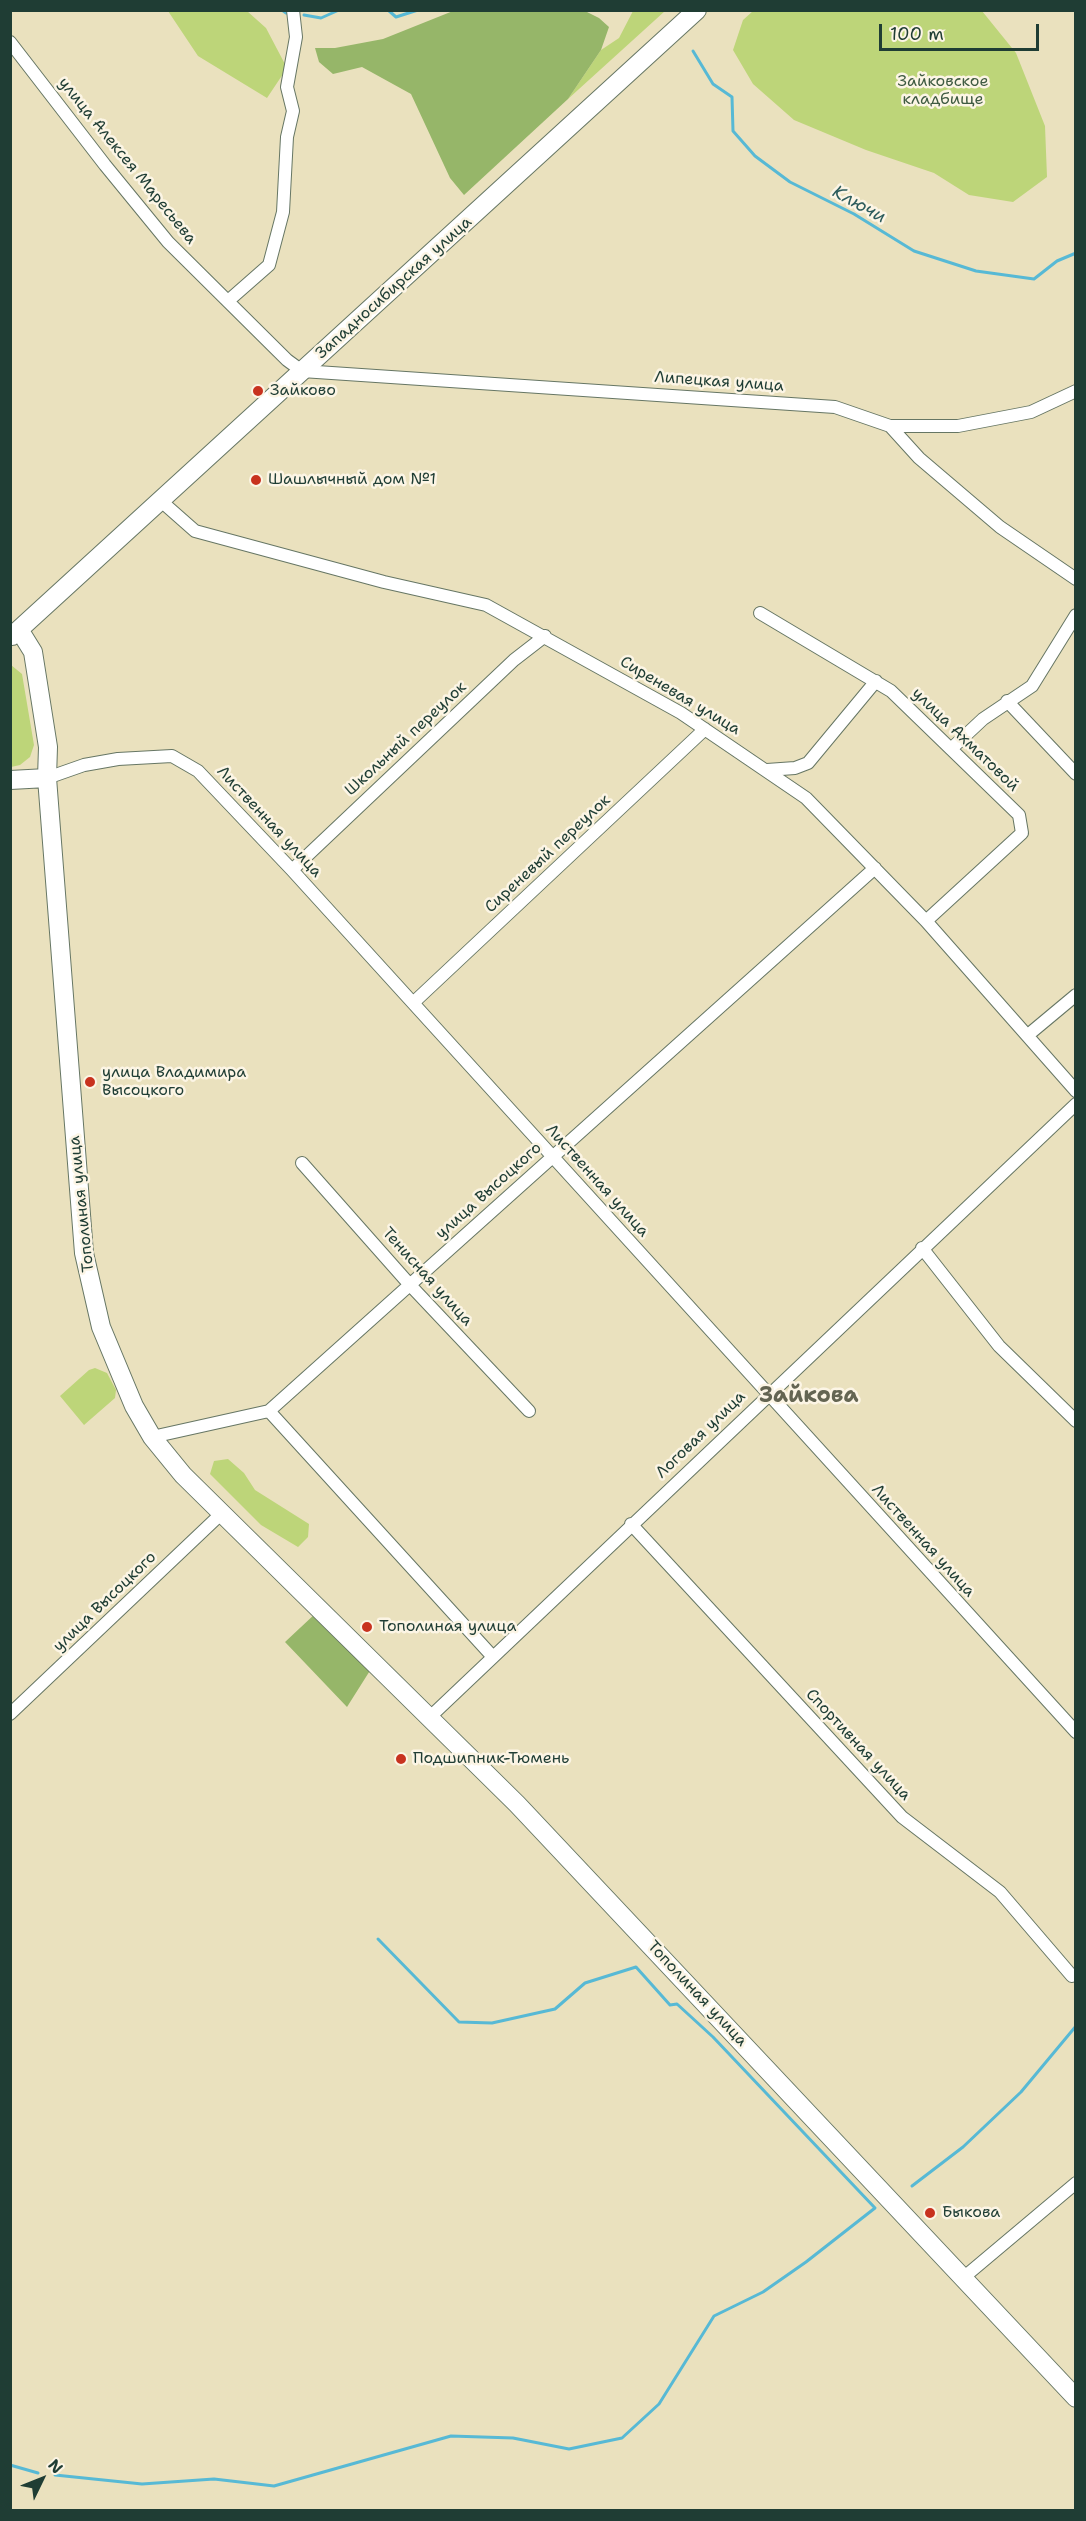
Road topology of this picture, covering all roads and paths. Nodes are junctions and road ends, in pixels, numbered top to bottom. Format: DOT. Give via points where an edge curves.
graph roads {
  1 [pos="294,10"];
  2 [pos="697,10"];
  3 [pos="10,42"];
  4 [pos="228,301"];
  5 [pos="302,371"];
  6 [pos="1076,392"];
  7 [pos="890,426"];
  8 [pos="161,501"];
  9 [pos="1076,579"];
  10 [pos="760,613"];
  11 [pos="1076,615"];
  12 [pos="15,634"];
  13 [pos="545,636"];
  14 [pos="876,681"];
  15 [pos="1007,701"];
  16 [pos="705,729"];
  17 [pos="952,748"];
  18 [pos="767,770"];
  19 [pos="1076,774"];
  20 [pos="47,778"];
  21 [pos="10,780"];
  22 [pos="875,868"];
  23 [pos="292,870"];
  24 [pos="926,921"];
  25 [pos="1076,995"];
  26 [pos="413,1004"];
  27 [pos="1028,1035"];
  28 [pos="1076,1091"];
  29 [pos="1076,1104"];
  30 [pos="552,1157"];
  31 [pos="302,1163"];
  32 [pos="922,1248"];
  33 [pos="410,1285"];
  34 [pos="767,1395"];
  35 [pos="268,1411"];
  36 [pos="529,1411"];
  37 [pos="1076,1421"];
  38 [pos="152,1437"];
  39 [pos="222,1513"];
  40 [pos="631,1524"];
  41 [pos="493,1657"];
  42 [pos="10,1714"];
  43 [pos="430,1717"];
  44 [pos="1076,1732"];
  45 [pos="1072,1976"];
  46 [pos="1076,2183"];
  47 [pos="963,2278"];
  48 [pos="1037,2356"];
  49 [pos="1076,2388"];
  50 [pos="1076,2398"];
  1 -- 4 [label="street" via="296,37 287,87 293,111 287,137 283,212 269,265"];
  2 -- 5 [label="main road, Западносибирская улица"];
  3 -- 4 [label="street, улица Алексея Маресьева" via="168,242"];
  4 -- 5 [label="street, улица Алексея Маресьева"];
  5 -- 7 [label="street, Липецкая улица" via="835,406"];
  5 -- 8 [label="main road, Западносибирская улица"];
  6 -- 7 [label="street" via="1031,412 958,426"];
  7 -- 9 [label="street, Липецкая улица" via="920,458 1000,526"];
  8 -- 12 [label="main road, Западносибирская улица"];
  8 -- 13 [label="street, Сиреневая улица" via="195,531 486,605"];
  10 -- 14 [label="street, улица Ахматовой"];
  11 -- 15 [label="street" via="1032,686"];
  12 -- 20 [label="main road, Тополиная улица" via="33,652 48,747"];
  13 -- 16 [label="street, Сиреневая улица"];
  13 -- 23 [label="street, Школьный переулок" via="514,660"];
  14 -- 17 [label="street, улица Ахматовой"];
  14 -- 18 [label="street" via="808,763"];
  15 -- 17 [label="street"];
  15 -- 19 [label="street"];
  16 -- 18 [label="street, Сиреневая улица"];
  16 -- 26 [label="street, Сиреневый переулок"];
  17 -- 24 [label="street, улица Ахматовой" via="1019,815 1022,833"];
  18 -- 22 [label="street, Сиреневая улица" via="806,798"];
  20 -- 21 [label="main road"];
  20 -- 23 [label="street, Лиственная улица" via="118,759 172,756 198,771"];
  20 -- 38 [label="main road, Тополиная улица" via="84,1253 101,1327 134,1406"];
  22 -- 24 [label="street, Сиреневая улица"];
  22 -- 30 [label="street, улица Высоцкого"];
  23 -- 26 [label="street, Лиственная улица"];
  24 -- 27 [label="street, Сиреневая улица"];
  25 -- 27 [label="street"];
  26 -- 30 [label="street, Лиственная улица"];
  27 -- 28 [label="street, Сиреневая улица"];
  29 -- 32 [label="street, Логовая улица"];
  30 -- 33 [label="street, улица Высоцкого"];
  30 -- 34 [label="street, Лиственная улица"];
  31 -- 33 [label="street, Тенисная улица"];
  32 -- 34 [label="street, Логовая улица"];
  32 -- 37 [label="street" via="999,1346"];
  33 -- 35 [label="street, улица Высоцкого"];
  33 -- 36 [label="street, Тенисная улица"];
  34 -- 40 [label="street, Логовая улица"];
  34 -- 44 [label="street, Лиственная улица"];
  35 -- 38 [label="street, улица Высоцкого"];
  35 -- 41 [label="street"];
  38 -- 39 [label="main road, Тополиная улица"];
  39 -- 42 [label="street, улица Высоцкого"];
  39 -- 43 [label="main road, Тополиная улица"];
  40 -- 41 [label="street, Логовая улица"];
  40 -- 45 [label="street, Спортивная улица" via="902,1817 1000,1892"];
  41 -- 43 [label="street, Логовая улица"];
  43 -- 47 [label="main road, Тополиная улица" via="652,1945"];
  46 -- 47 [label="street"];
  47 -- 48 [label="main road, Тополиная улица"];
  48 -- 49 [label="main road"];
  48 -- 50 [label="main road, Тополиная улица"];
}
